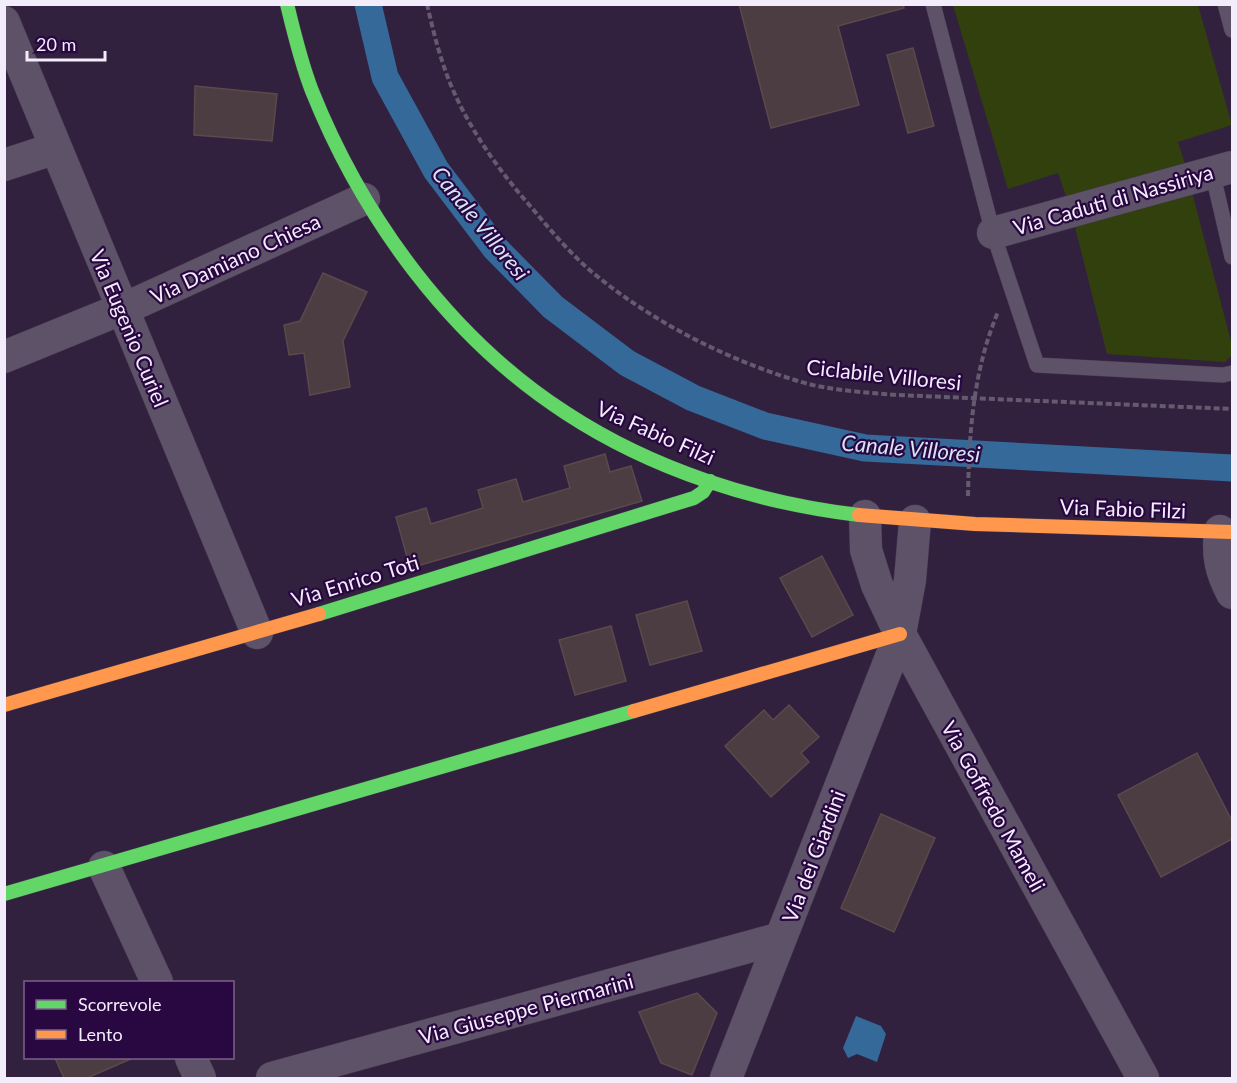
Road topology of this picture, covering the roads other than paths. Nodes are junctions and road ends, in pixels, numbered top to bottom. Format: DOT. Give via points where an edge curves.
graph roads {
  1 [pos="287,4"];
  2 [pos="933,4"];
  3 [pos="1225,4"];
  4 [pos="4,22"];
  5 [pos="1233,30"];
  6 [pos="56,148"];
  7 [pos="4,165"];
  8 [pos="1222,169"];
  9 [pos="364,199"];
  10 [pos="993,233"];
  11 [pos="1233,257"];
  12 [pos="122,309"];
  13 [pos="4,357"];
  14 [pos="1233,373"];
  15 [pos="710,481"];
  16 [pos="865,516"];
  17 [pos="915,521"];
  18 [pos="1226,531"];
  19 [pos="1233,593"];
  20 [pos="257,633"];
  21 [pos="900,634"];
  22 [pos="4,705"];
  23 [pos="105,867"];
  24 [pos="4,894"];
  25 [pos="781,938"];
  26 [pos="158,981"];
  27 [pos="191,1059"];
  28 [pos="200,1078"];
  29 [pos="272,1078"];
  30 [pos="726,1078"];
  31 [pos="1143,1078"];
  1 -- 9 [label="street, Via Fabio Filzi" via="311,89"];
  2 -- 10 [label="lane"];
  3 -- 5 [label="lane"];
  4 -- 6 [label="street, Via Eugenio Curiel"];
  6 -- 7 [label="street"];
  6 -- 12 [label="street, Via Eugenio Curiel"];
  8 -- 10 [label="street, Via Caduti di Nassiriya"];
  8 -- 11 [label="lane"];
  9 -- 12 [label="street, Via Damiano Chiesa"];
  9 -- 15 [label="street, Via Fabio Filzi" via="434,295 544,398 597,432"];
  10 -- 14 [label="lane" via="1036,365"];
  12 -- 13 [label="street, Via Damiano Chiesa"];
  12 -- 20 [label="street, Via Eugenio Curiel"];
  15 -- 16 [label="street, Via Fabio Filzi" via="762,498"];
  15 -- 20 [label="street, Via Enrico Toti" via="694,498"];
  16 -- 17 [label="street, Via Fabio Filzi"];
  16 -- 21 [label="street, Via Goffredo Mameli" via="866,550"];
  17 -- 18 [label="street, Via Fabio Filzi"];
  17 -- 21 [label="street"];
  18 -- 19 [label="street" via="1218,551"];
  20 -- 22 [label="street, Via Enrico Toti"];
  21 -- 23 [label="street"];
  21 -- 25 [label="street, Via dei Giardini"];
  21 -- 31 [label="street, Via Goffredo Mameli"];
  23 -- 24 [label="street"];
  23 -- 26 [label="street"];
  25 -- 29 [label="street, Via Giuseppe Piermarini"];
  25 -- 30 [label="street, Via dei Giardini"];
  27 -- 28 [label="street"];
}
